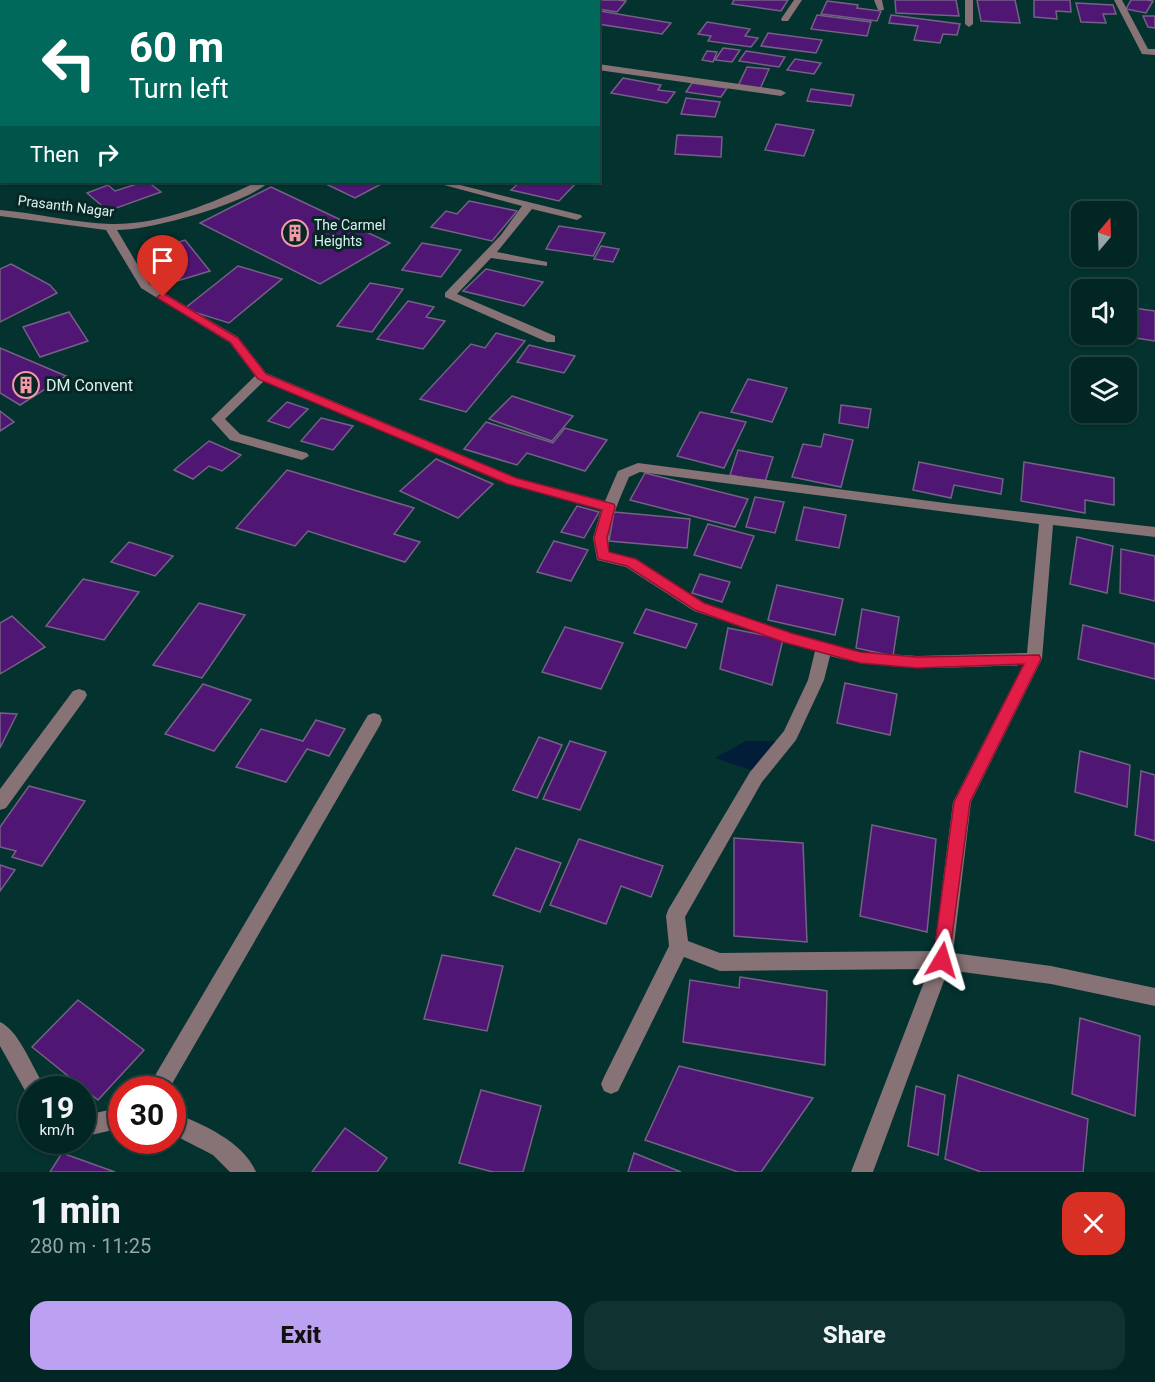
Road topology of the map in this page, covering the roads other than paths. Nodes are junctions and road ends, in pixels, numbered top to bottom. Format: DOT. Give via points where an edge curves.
graph roads {
  1 [pos="798,0"];
  2 [pos="969,0"];
  3 [pos="1118,0"];
  4 [pos="785,19"];
  5 [pos="969,24"];
  6 [pos="1155,52"];
  7 [pos="600,67"];
  8 [pos="781,93"];
  9 [pos="262,183"];
  10 [pos="442,183"];
  11 [pos="529,205"];
  12 [pos="0,213"];
  13 [pos="577,217"];
  14 [pos="110,227"];
  15 [pos="488,254"];
  16 [pos="543,264"];
  17 [pos="551,339"];
  18 [pos="262,376"];
  19 [pos="302,456"];
  20 [pos="609,507"];
  21 [pos="1046,520"];
  22 [pos="1155,532"];
  23 [pos="824,648"];
  24 [pos="1034,659"];
  25 [pos="79,695"];
  26 [pos="374,720"];
  27 [pos="0,803"];
  28 [pos="679,946"];
  29 [pos="942,960"];
  30 [pos="1155,997"];
  31 [pos="0,1032"];
  32 [pos="27,1076"];
  33 [pos="165,1076"];
  34 [pos="611,1084"];
  35 [pos="186,1129"];
  36 [pos="245,1172"];
  37 [pos="862,1172"];
  1 -- 4 [label="street"];
  2 -- 5 [label="street"];
  3 -- 6 [label="street" via="1145,52"];
  7 -- 8 [label="street"];
  9 -- 14 [label="street, Prasanth Nagar" via="174,219 138,227"];
  10 -- 11 [label="street"];
  11 -- 13 [label="street"];
  11 -- 15 [label="street"];
  12 -- 14 [label="street, Prasanth Nagar"];
  14 -- 18 [label="street" via="145,286 234,340"];
  15 -- 16 [label="street"];
  15 -- 17 [label="street" via="449,295"];
  18 -- 19 [label="street" via="218,419 236,437"];
  18 -- 20 [label="street" via="512,481"];
  20 -- 21 [label="street" via="623,474 638,467"];
  20 -- 23 [label="street" via="600,538 602,556 632,563 699,607"];
  21 -- 22 [label="street"];
  21 -- 24 [label="street"];
  23 -- 24 [label="street" via="860,658 917,663"];
  23 -- 28 [label="street" via="816,680 790,735 756,777 675,916"];
  24 -- 29 [label="street" via="962,802"];
  25 -- 27 [label="street"];
  26 -- 33 [label="street"];
  28 -- 29 [label="street" via="720,962"];
  28 -- 34 [label="street"];
  29 -- 30 [label="street" via="1051,975"];
  29 -- 37 [label="street"];
  31 -- 32 [label="street"];
  35 -- 36 [label="street" via="221,1147"];
}
